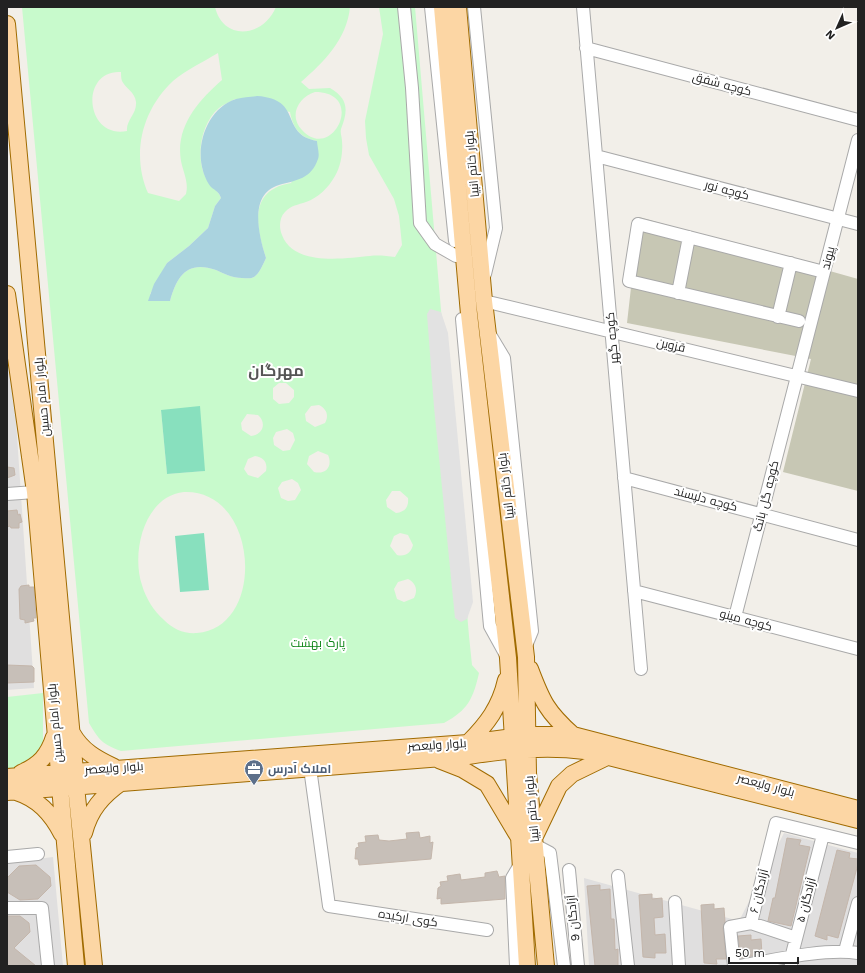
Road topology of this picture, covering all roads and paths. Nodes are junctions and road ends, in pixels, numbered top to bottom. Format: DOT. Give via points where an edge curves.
graph roads {
  1 [pos="404,7"];
  2 [pos="432,7"];
  3 [pos="442,7"];
  4 [pos="458,7"];
  5 [pos="474,7"];
  6 [pos="583,7"];
  7 [pos="7,24"];
  8 [pos="586,48"];
  9 [pos="858,120"];
  10 [pos="858,140"];
  11 [pos="596,156"];
  12 [pos="838,219"];
  13 [pos="858,224"];
  14 [pos="689,237"];
  15 [pos="456,256"];
  16 [pos="791,263"];
  17 [pos="824,272"];
  18 [pos="483,293"];
  19 [pos="678,293"];
  20 [pos="7,294"];
  21 [pos="8,314"];
  22 [pos="778,317"];
  23 [pos="799,321"];
  24 [pos="487,330"];
  25 [pos="611,331"];
  26 [pos="798,375"];
  27 [pos="858,391"];
  28 [pos="40,462"];
  29 [pos="624,478"];
  30 [pos="505,484"];
  31 [pos="488,486"];
  32 [pos="35,492"];
  33 [pos="7,494"];
  34 [pos="762,514"];
  35 [pos="858,540"];
  36 [pos="634,591"];
  37 [pos="735,618"];
  38 [pos="858,649"];
  39 [pos="526,657"];
  40 [pos="508,664"];
  41 [pos="641,669"];
  42 [pos="56,732"];
  43 [pos="72,733"];
  44 [pos="581,742"];
  45 [pos="468,743"];
  46 [pos="521,743"];
  47 [pos="607,757"];
  48 [pos="435,758"];
  49 [pos="310,768"];
  50 [pos="119,775"];
  51 [pos="76,778"];
  52 [pos="59,779"];
  53 [pos="10,784"];
  54 [pos="858,809"];
  55 [pos="858,820"];
  56 [pos="528,835"];
  57 [pos="823,835"];
  58 [pos="65,840"];
  59 [pos="82,840"];
  60 [pos="858,843"];
  61 [pos="38,854"];
  62 [pos="7,857"];
  63 [pos="521,864"];
  64 [pos="569,870"];
  65 [pos="618,876"];
  66 [pos="675,902"];
  67 [pos="858,903"];
  68 [pos="7,908"];
  69 [pos="751,923"];
  70 [pos="487,930"];
  71 [pos="796,938"];
  72 [pos="845,951"];
  73 [pos="858,953"];
  74 [pos="824,960"];
  75 [pos="791,962"];
  76 [pos="48,966"];
  77 [pos="76,966"];
  78 [pos="94,966"];
  79 [pos="516,966"];
  80 [pos="527,966"];
  81 [pos="546,966"];
  82 [pos="564,966"];
  83 [pos="578,966"];
  84 [pos="628,966"];
  85 [pos="679,966"];
  86 [pos="734,966"];
  87 [pos="740,966"];
  1 -- 15 [label="street" via="420,222 435,244"];
  2 -- 15 [label="street"];
  3 -- 31 [label="main road, بلوار خاتم انبیا"];
  4 -- 18 [label="main road, بلوار خاتم انبیا"];
  5 -- 18 [label="street" via="496,228"];
  6 -- 8 [label="street, کوچه گهر"];
  7 -- 28 [label="main road, بلوار امام حسین"];
  8 -- 9 [label="street, کوچه شفق"];
  8 -- 11 [label="street, کوچه گهر"];
  10 -- 12 [label="street, پیوند"];
  11 -- 12 [label="street, کوچه نور"];
  11 -- 25 [label="street, کوچه گهر"];
  12 -- 13 [label="street, کوچه نور"];
  12 -- 17 [label="street, پیوند"];
  14 -- 16 [label="street"];
  14 -- 19 [label="street"];
  14 -- 19 [label="street" via="638,224 629,282"];
  15 -- 40 [label="street" via="490,626"];
  16 -- 17 [label="street"];
  16 -- 22 [label="street"];
  17 -- 26 [label="street, پیوند"];
  18 -- 24 [label="main road, بلوار خاتم انبیا"];
  18 -- 25 [label="street, قزوین"];
  19 -- 22 [label="street"];
  20 -- 21 [label="main road, بلوار امام حسین"];
  21 -- 28 [label="main road, بلوار امام حسین"];
  22 -- 23 [label="street"];
  24 -- 30 [label="main road, بلوار خاتم انبیا"];
  24 -- 39 [label="street" via="504,358 532,631"];
  25 -- 26 [label="street, قزوین"];
  25 -- 29 [label="street, کوچه گهر"];
  26 -- 27 [label="street, قزوین"];
  26 -- 34 [label="street, کوچه گل بانگ"];
  28 -- 32 [label="main road, بلوار امام حسین"];
  28 -- 43 [label="main road, بلوار امام حسین"];
  29 -- 34 [label="street, کوچه دلپسند"];
  29 -- 36 [label="street, کوچه گهر"];
  30 -- 31 [label="main road"];
  30 -- 39 [label="main road, بلوار خاتم انبیا"];
  31 -- 40 [label="main road, بلوار خاتم انبیا"];
  32 -- 33 [label="street"];
  32 -- 42 [label="main road, بلوار امام حسین"];
  34 -- 35 [label="street, کوچه دلپسند"];
  34 -- 37 [label="street, کوچه گل بانگ"];
  36 -- 37 [label="street, کوچه مینو"];
  36 -- 41 [label="street, کوچه گهر"];
  37 -- 38 [label="street, کوچه مینو"];
  39 -- 40 [label="main road" via="520,667"];
  39 -- 44 [label="main road" via="547,708 557,721"];
  39 -- 46 [label="main road, بلوار خاتم انبیا"];
  40 -- 45 [label="main road" via="502,698 484,727"];
  40 -- 46 [label="main road, بلوار خاتم انبیا"];
  42 -- 52 [label="main road, بلوار امام حسین"];
  42 -- 53 [label="main road" via="45,758"];
  43 -- 50 [label="main road" via="84,750"];
  43 -- 51 [label="main road, بلوار امام حسین"];
  44 -- 46 [label="main road, بلوار ولیعصر" via="557,748"];
  44 -- 47 [label="main road, بلوار ولیعصر"];
  44 -- 54 [label="main road, بلوار ولیعصر"];
  45 -- 46 [label="main road, بلوار ولیعصر"];
  45 -- 50 [label="main road, بلوار ولیعصر"];
  46 -- 48 [label="main road, بلوار ولیعصر"];
  46 -- 56 [label="main road, بلوار خاتم انبیا"];
  47 -- 55 [label="main road, بلوار ولیعصر"];
  47 -- 56 [label="main road" via="572,774 559,786"];
  48 -- 49 [label="main road, بلوار ولیعصر"];
  48 -- 56 [label="main road" via="462,769 487,784"];
  49 -- 50 [label="main road, بلوار ولیعصر"];
  49 -- 70 [label="street, کوی ارکیده" via="330,906"];
  50 -- 51 [label="main road, بلوار ولیعصر"];
  50 -- 59 [label="main road" via="95,805 88,818"];
  51 -- 52 [label="main road, بلوار ولیعصر"];
  51 -- 59 [label="main road, بلوار امام حسین"];
  52 -- 53 [label="main road, بلوار ولیعصر"];
  52 -- 58 [label="main road, بلوار امام حسین"];
  53 -- 58 [label="main road" via="43,806 56,822"];
  56 -- 63 [label="main road, بلوار خاتم انبیا"];
  56 -- 81 [label="main road, بلوار خاتم انبیا"];
  56 -- 82 [label="street" via="550,853"];
  57 -- 60 [label="street"];
  57 -- 69 [label="street, آزادگان ۶" via="776,823"];
  57 -- 71 [label="street, آزادگان ۵"];
  58 -- 77 [label="main road, بلوار امام حسین"];
  59 -- 78 [label="main road, بلوار امام حسین"];
  61 -- 62 [label="street"];
  63 -- 79 [label="street" via="512,878"];
  63 -- 80 [label="main road, بلوار خاتم انبیا"];
  64 -- 83 [label="street, آزادگان 9"];
  65 -- 84 [label="street"];
  66 -- 85 [label="street"];
  67 -- 72 [label="street"];
  68 -- 76 [label="street" via="42,908"];
  69 -- 71 [label="street"];
  69 -- 86 [label="street, آزادگان ۶" via="730,927"];
  71 -- 75 [label="street, آزادگان ۵"];
  72 -- 73 [label="street"];
  72 -- 74 [label="street"];
  74 -- 75 [label="street"];
  75 -- 87 [label="street"];
}
